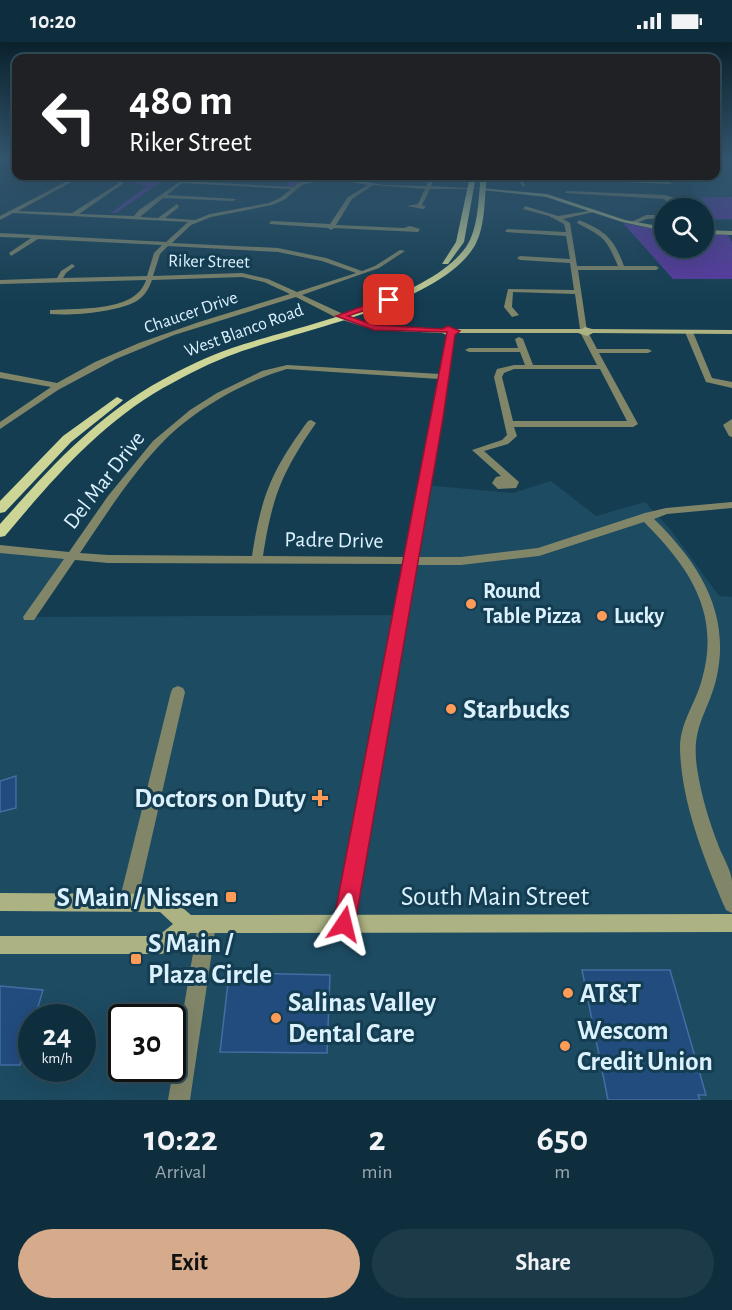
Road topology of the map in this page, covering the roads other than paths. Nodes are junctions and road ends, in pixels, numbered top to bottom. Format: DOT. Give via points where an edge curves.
graph roads {
  1 [pos="23,206"];
  2 [pos="86,206"];
  3 [pos="147,206"];
  4 [pos="177,206"];
  5 [pos="226,206"];
  6 [pos="256,206"];
  7 [pos="345,206"];
  8 [pos="467,206"];
  9 [pos="479,206"];
  10 [pos="577,206"];
  11 [pos="525,208"];
  12 [pos="592,211"];
  13 [pos="13,212"];
  14 [pos="232,212"];
  15 [pos="73,215"];
  16 [pos="654,217"];
  17 [pos="0,218"];
  18 [pos="136,218"];
  19 [pos="558,218"];
  20 [pos="160,219"];
  21 [pos="195,221"];
  22 [pos="579,222"];
  23 [pos="271,223"];
  24 [pos="632,223"];
  25 [pos="654,227"];
  26 [pos="332,228"];
  27 [pos="593,228"];
  28 [pos="405,230"];
  29 [pos="507,231"];
  30 [pos="568,231"];
  31 [pos="714,232"];
  32 [pos="732,233"];
  33 [pos="0,235"];
  34 [pos="37,237"];
  35 [pos="166,244"];
  36 [pos="402,251"];
  37 [pos="11,254"];
  38 [pos="520,258"];
  39 [pos="573,264"];
  40 [pos="72,266"];
  41 [pos="621,266"];
  42 [pos="656,268"];
  43 [pos="362,273"];
  44 [pos="150,276"];
  45 [pos="59,279"];
  46 [pos="0,282"];
  47 [pos="577,292"];
  48 [pos="296,294"];
  49 [pos="53,312"];
  50 [pos="336,314"];
  51 [pos="515,315"];
  52 [pos="585,331"];
  53 [pos="450,332"];
  54 [pos="688,332"];
  55 [pos="732,332"];
  56 [pos="519,339"];
  57 [pos="469,350"];
  58 [pos="524,350"];
  59 [pos="594,351"];
  60 [pos="648,351"];
  61 [pos="530,367"];
  62 [pos="602,367"];
  63 [pos="0,375"];
  64 [pos="444,377"];
  65 [pos="732,385"];
  66 [pos="59,386"];
  67 [pos="732,422"];
  68 [pos="311,423"];
  69 [pos="510,424"];
  70 [pos="0,426"];
  71 [pos="732,434"];
  72 [pos="513,480"];
  73 [pos="732,505"];
  74 [pos="0,509"];
  75 [pos="645,516"];
  76 [pos="0,533"];
  77 [pos="0,549"];
  78 [pos="71,556"];
  79 [pos="257,559"];
  80 [pos="410,561"];
  81 [pos="29,617"];
  82 [pos="178,692"];
  83 [pos="0,902"];
  84 [pos="128,902"];
  85 [pos="732,904"];
  86 [pos="732,923"];
  87 [pos="197,924"];
  88 [pos="344,924"];
  89 [pos="0,945"];
  90 [pos="179,1100"];
  1 -- 13 [label="street"];
  2 -- 15 [label="street"];
  3 -- 18 [label="street"];
  4 -- 20 [label="street"];
  5 -- 14 [label="street"];
  6 -- 14 [label="street"];
  7 -- 26 [label="street"];
  8 -- 50 [label="main road, West Blanco Road" via="460,242 443,264 419,279"];
  9 -- 50 [label="main road, West Blanco Road" via="473,239 463,257 451,267 418,288"];
  10 -- 12 [label="street"];
  11 -- 19 [label="street"];
  12 -- 19 [label="street"];
  12 -- 24 [label="street"];
  13 -- 15 [label="street"];
  13 -- 17 [label="street"];
  14 -- 21 [label="street"];
  15 -- 18 [label="street"];
  16 -- 24 [label="street"];
  18 -- 20 [label="street"];
  19 -- 30 [label="street" via="567,223"];
  20 -- 21 [label="street"];
  21 -- 35 [label="street"];
  22 -- 27 [label="street"];
  23 -- 26 [label="street"];
  24 -- 25 [label="street"];
  26 -- 28 [label="street"];
  27 -- 30 [label="street"];
  27 -- 41 [label="street" via="609,241"];
  29 -- 30 [label="street"];
  30 -- 39 [label="street"];
  31 -- 32 [label="street"];
  33 -- 34 [label="street"];
  34 -- 35 [label="street"];
  34 -- 37 [label="street"];
  35 -- 43 [label="street" via="289,251"];
  35 -- 44 [label="street" via="157,253"];
  36 -- 43 [label="street, Chaucer Drive"];
  38 -- 39 [label="street"];
  39 -- 41 [label="street"];
  39 -- 47 [label="street"];
  40 -- 45 [label="street"];
  41 -- 42 [label="street"];
  43 -- 48 [label="street, Chaucer Drive"];
  44 -- 45 [label="street, Riker Street"];
  44 -- 48 [label="street, Riker Street" via="242,275 266,280"];
  44 -- 49 [label="street" via="143,293 129,302 97,310"];
  45 -- 46 [label="street, Riker Street"];
  47 -- 51 [label="street" via="510,290 508,307"];
  47 -- 52 [label="street"];
  48 -- 50 [label="street, Riker Street"];
  48 -- 66 [label="street, Chaucer Drive" via="142,345"];
  50 -- 53 [label="street, Riker Street" via="374,328"];
  50 -- 74 [label="main road, West Blanco Road" via="219,348 138,387 67,439"];
  50 -- 76 [label="main road, West Blanco Road" via="196,366 136,399 88,436"];
  52 -- 53 [label="street, Riker Street"];
  52 -- 54 [label="street, Riker Street"];
  52 -- 59 [label="street"];
  53 -- 64 [label="street"];
  54 -- 55 [label="street, Riker Street"];
  54 -- 65 [label="street" via="709,380"];
  56 -- 58 [label="street"];
  57 -- 58 [label="street"];
  58 -- 61 [label="street"];
  59 -- 60 [label="street"];
  59 -- 62 [label="street"];
  61 -- 62 [label="street"];
  61 -- 69 [label="street" via="509,368 498,374"];
  62 -- 69 [label="street" via="633,424"];
  63 -- 66 [label="street"];
  64 -- 78 [label="street, Del Mar Drive" via="292,367 256,377 206,404 156,443"];
  64 -- 80 [label="street"];
  66 -- 70 [label="street, Chaucer Drive"];
  67 -- 71 [label="street" via="728,425"];
  68 -- 79 [label="street" via="273,481"];
  69 -- 72 [label="street" via="511,438 477,450"];
  73 -- 75 [label="street, Padre Drive" via="683,508"];
  75 -- 80 [label="street, Padre Drive" via="539,552 497,559"];
  75 -- 85 [label="street" via="689,562 712,614 713,662 691,721 687,745 689,771"];
  77 -- 78 [label="street, Padre Drive"];
  78 -- 79 [label="street, Padre Drive"];
  78 -- 81 [label="street, Del Mar Drive"];
  79 -- 80 [label="street, Padre Drive"];
  80 -- 88 [label="street"];
  82 -- 84 [label="street"];
  83 -- 84 [label="street"];
  84 -- 87 [label="street" via="164,903"];
  86 -- 88 [label="street, South Main Street"];
  87 -- 88 [label="street, South Main Street"];
  87 -- 89 [label="street" via="161,945"];
  87 -- 90 [label="street"];
}
